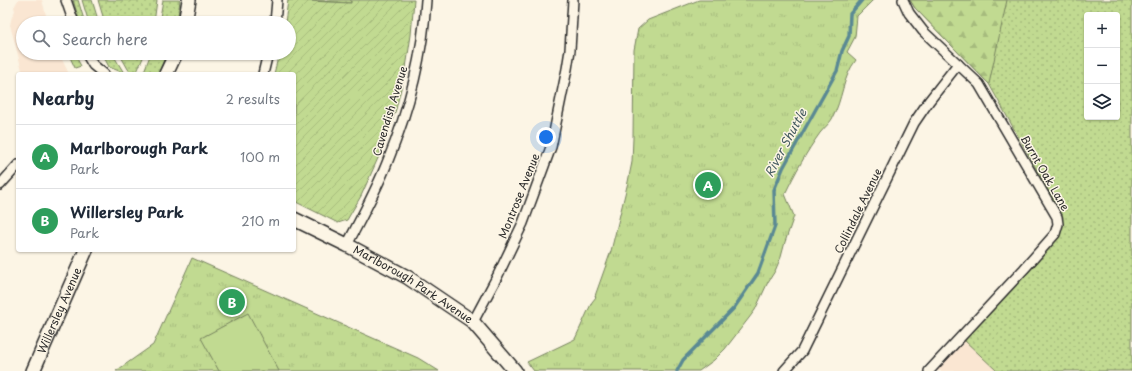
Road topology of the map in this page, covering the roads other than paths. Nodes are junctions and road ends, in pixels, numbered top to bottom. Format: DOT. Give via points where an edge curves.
graph roads {
  1 [pos="66,0"];
  2 [pos="189,0"];
  3 [pos="277,0"];
  4 [pos="426,0"];
  5 [pos="573,0"];
  6 [pos="903,0"];
  7 [pos="72,16"];
  8 [pos="186,16"];
  9 [pos="276,16"];
  10 [pos="90,60"];
  11 [pos="173,60"];
  12 [pos="266,60"];
  13 [pos="958,64"];
  14 [pos="102,72"];
  15 [pos="167,72"];
  16 [pos="263,72"];
  17 [pos="16,167"];
  18 [pos="0,185"];
  19 [pos="296,220"];
  20 [pos="347,245"];
  21 [pos="85,252"];
  22 [pos="473,322"];
  23 [pos="33,371"];
  24 [pos="515,371"];
  25 [pos="784,371"];
  26 [pos="928,371"];
  1 -- 7 [label="street"];
  2 -- 8 [label="street"];
  3 -- 9 [label="street"];
  4 -- 20 [label="street, Cavendish Avenue" via="418,63 403,120 372,198"];
  5 -- 22 [label="street, Montrose Avenue" via="570,50 550,147 523,223"];
  6 -- 13 [label="street, Burnt Oak Lane" via="909,13 923,30"];
  10 -- 14 [label="street"];
  11 -- 15 [label="street"];
  12 -- 16 [label="street"];
  13 -- 25 [label="street, Collindale Avenue" via="914,123 802,351"];
  13 -- 26 [label="street, Burnt Oak Lane" via="984,91 1057,217 1058,224 1056,234"];
  17 -- 18 [label="street"];
  19 -- 20 [label="street, Marlborough Park Avenue"];
  20 -- 22 [label="street, Marlborough Park Avenue" via="407,277"];
  21 -- 23 [label="street, Willersley Avenue"];
  22 -- 24 [label="street, Marlborough Park Avenue"];
}
